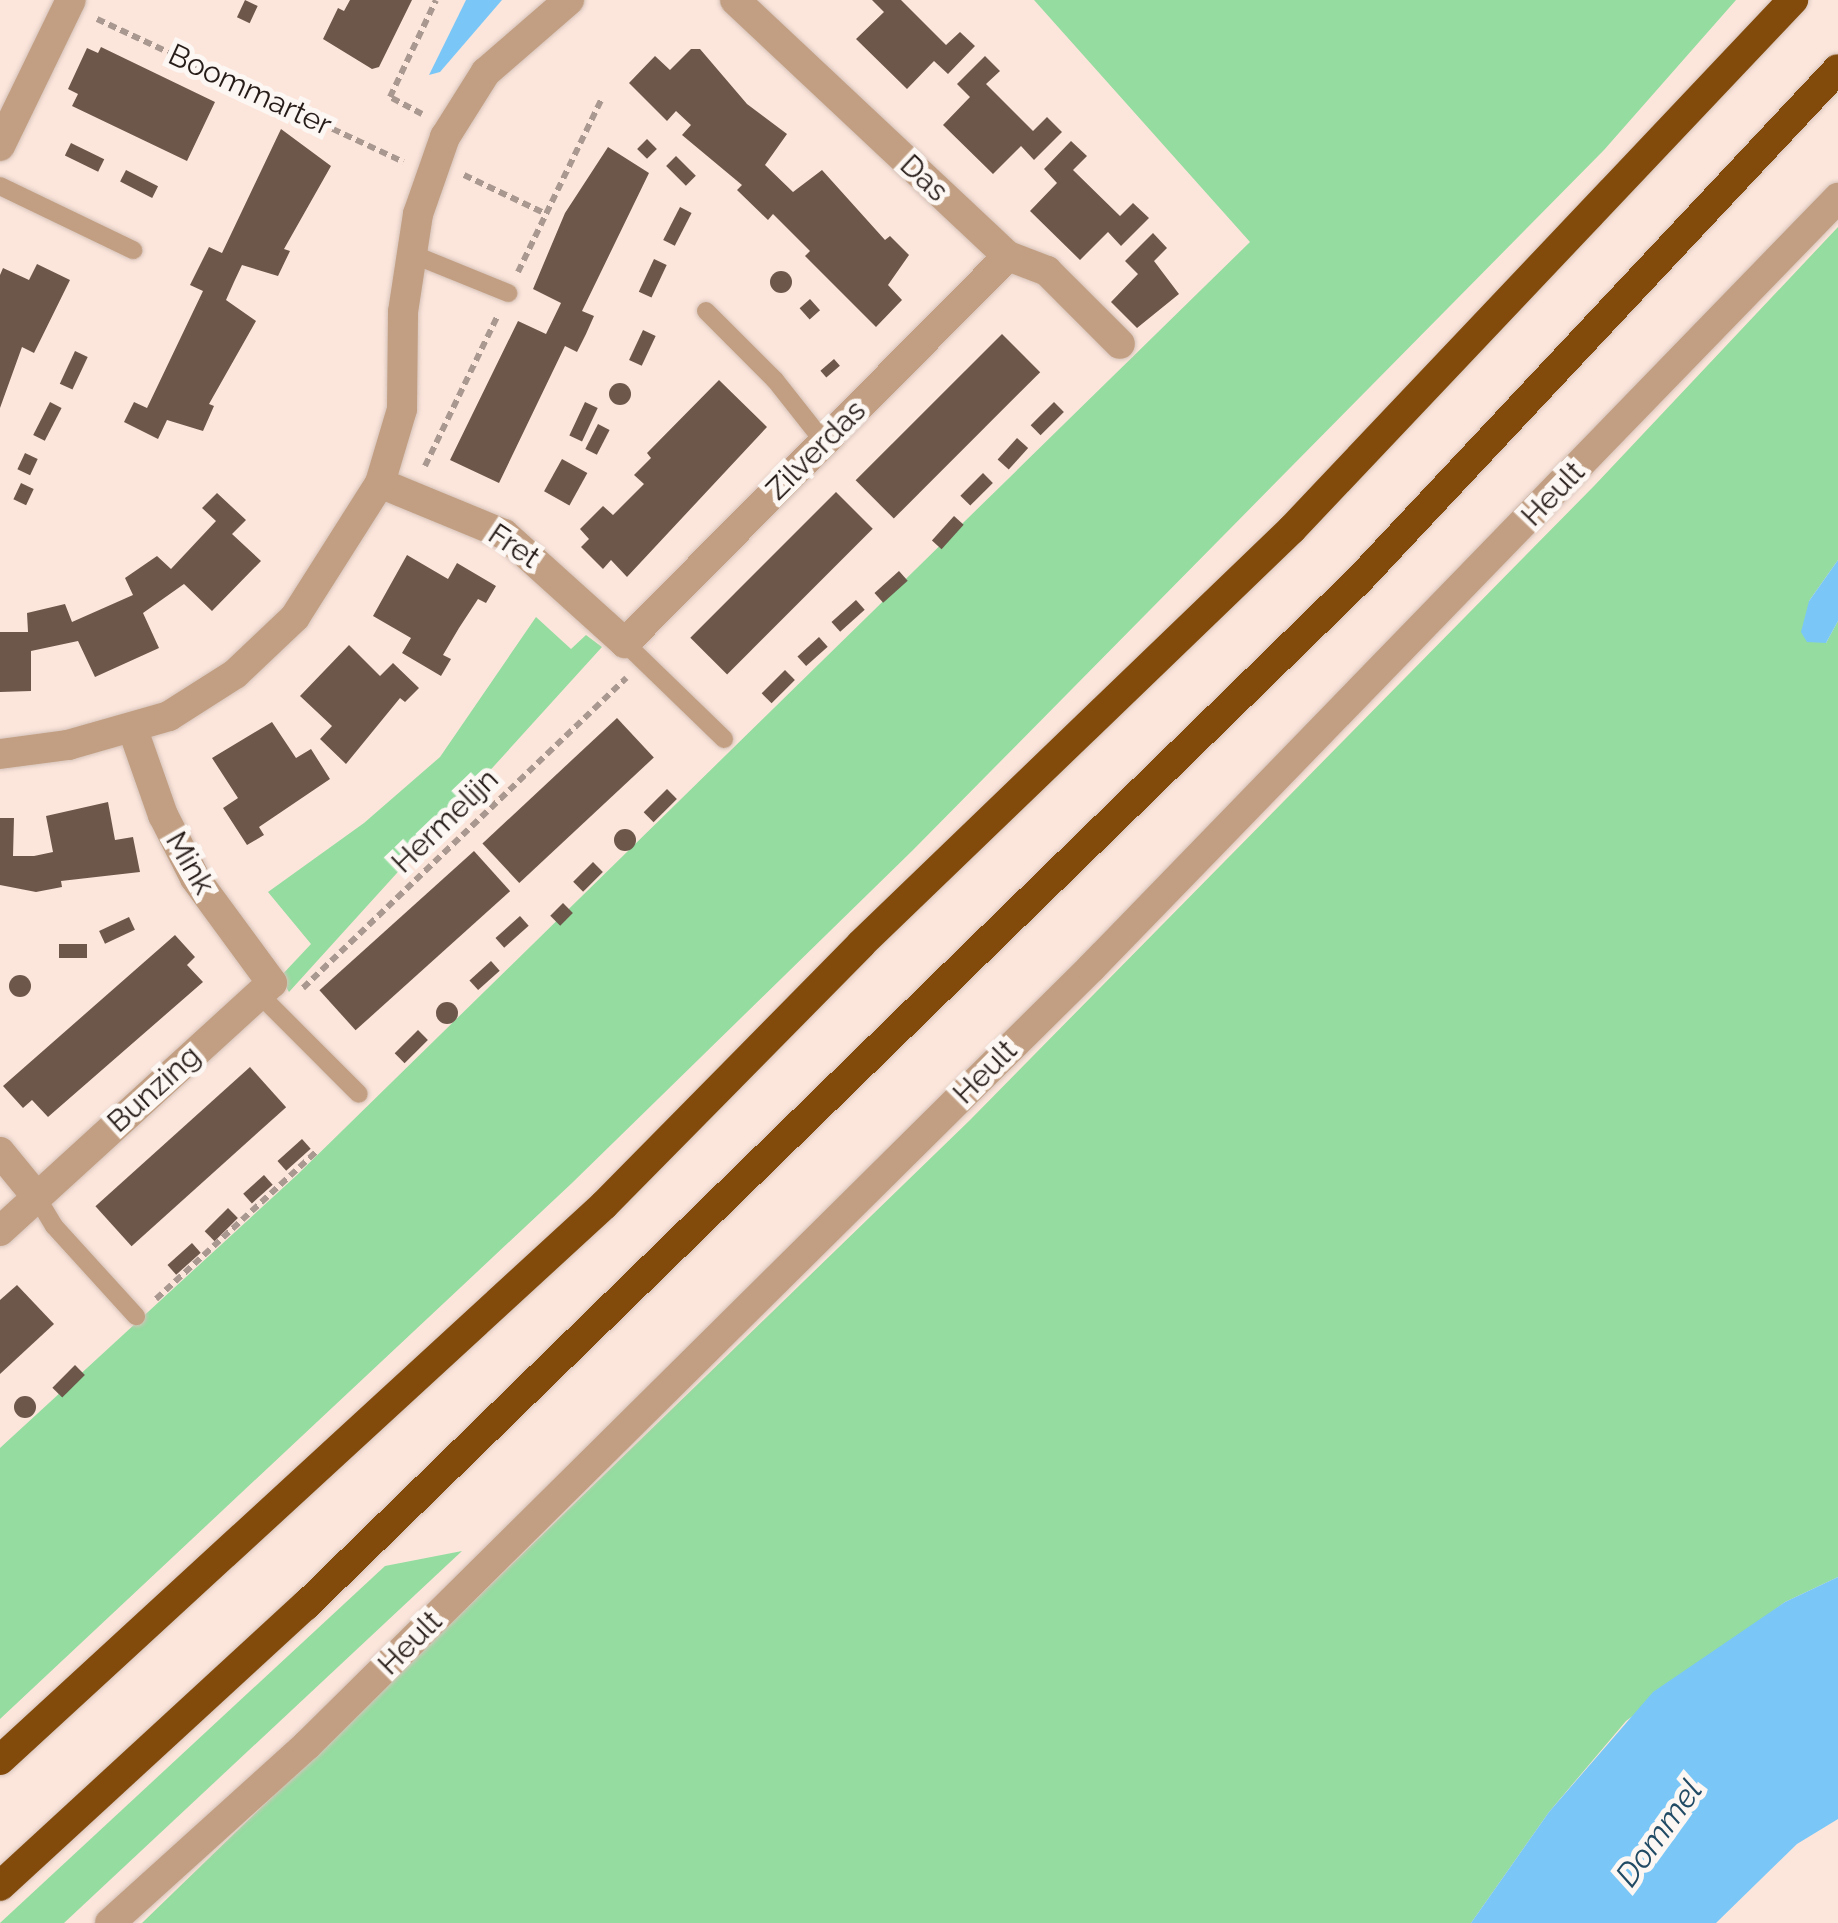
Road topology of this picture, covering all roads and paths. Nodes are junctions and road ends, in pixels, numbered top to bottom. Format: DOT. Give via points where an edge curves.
graph roads {
  1 [pos="436,0"];
  2 [pos="569,0"];
  3 [pos="735,0"];
  4 [pos="1793,0"];
  5 [pos="70,3"];
  6 [pos="1838,69"];
  7 [pos="450,129"];
  8 [pos="0,146"];
  9 [pos="434,168"];
  10 [pos="0,186"];
  11 [pos="1838,198"];
  12 [pos="546,214"];
  13 [pos="133,250"];
  14 [pos="412,254"];
  15 [pos="1008,256"];
  16 [pos="508,293"];
  17 [pos="706,311"];
  18 [pos="1120,344"];
  19 [pos="824,442"];
  20 [pos="380,482"];
  21 [pos="634,652"];
  22 [pos="134,730"];
  23 [pos="724,739"];
  24 [pos="0,754"];
  25 [pos="269,996"];
  26 [pos="359,1094"];
  27 [pos="318,1150"];
  28 [pos="0,1152"];
  29 [pos="36,1196"];
  30 [pos="0,1230"];
  31 [pos="136,1316"];
  32 [pos="0,1760"];
  33 [pos="0,1886"];
  34 [pos="110,1923"];
  1 -- 7 [label="path" via="390,98"];
  2 -- 7 [label="street" via="486,72"];
  3 -- 15 [label="street, Das"];
  4 -- 32 [label="highway" via="1292,529 861,944 604,1205"];
  5 -- 8 [label="street"];
  5 -- 9 [label="path, Boommarter"];
  6 -- 33 [label="highway" via="1344,594 305,1606"];
  7 -- 9 [label="street"];
  9 -- 12 [label="path, Boommarter"];
  9 -- 14 [label="street"];
  10 -- 13 [label="lane"];
  11 -- 34 [label="street, Heult" via="1063,996 308,1745"];
  14 -- 16 [label="lane"];
  14 -- 20 [label="street" via="403,312 402,409"];
  15 -- 18 [label="street, Das" via="1047,271"];
  15 -- 19 [label="street, Zilverdas"];
  17 -- 19 [label="lane" via="776,380"];
  19 -- 21 [label="street, Zilverdas"];
  20 -- 21 [label="street, Fret" via="504,534"];
  20 -- 22 [label="street" via="295,616 235,674"];
  21 -- 23 [label="lane"];
  21 -- 25 [label="path, Hermelijn"];
  22 -- 24 [label="street"];
  22 -- 25 [label="street, Mink" via="163,816 194,878"];
  25 -- 26 [label="lane"];
  25 -- 29 [label="street, Bunzing"];
  27 -- 31 [label="path"];
  28 -- 29 [label="street"];
  29 -- 30 [label="street, Bunzing"];
  29 -- 31 [label="lane" via="54,1226"];
}
